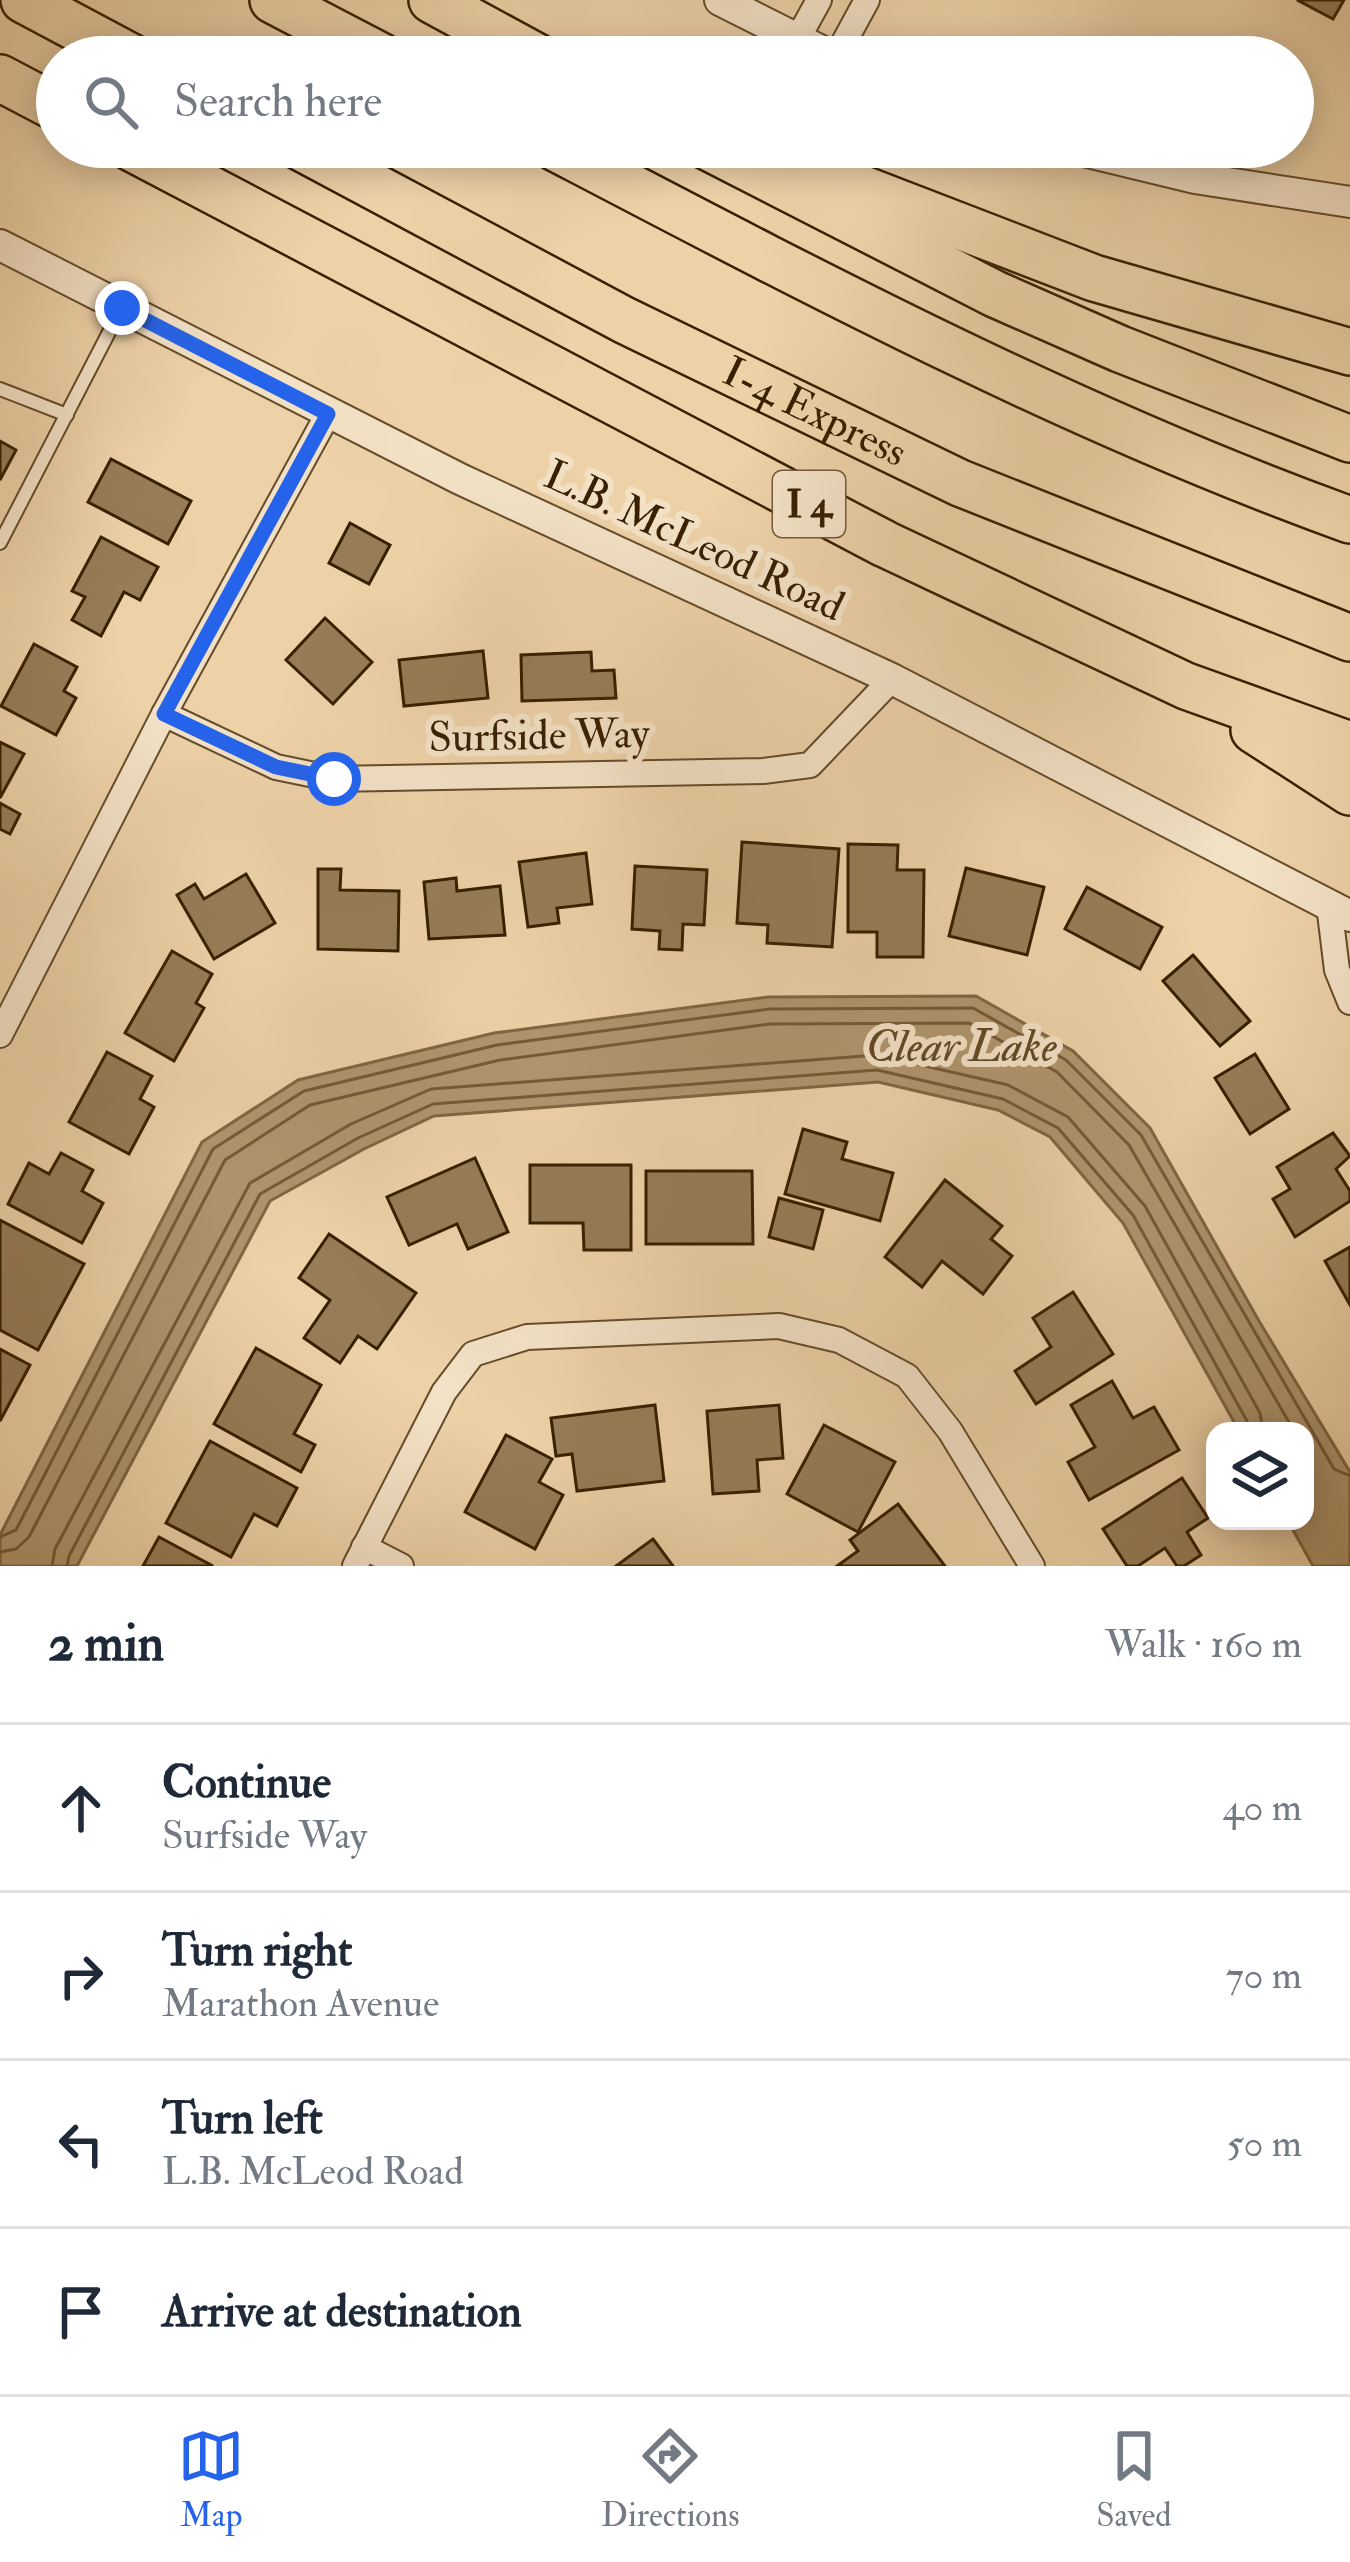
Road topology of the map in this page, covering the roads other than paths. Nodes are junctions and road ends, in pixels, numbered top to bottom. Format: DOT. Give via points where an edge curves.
graph roads {
  1 [pos="24,0"];
  2 [pos="273,0"];
  3 [pos="432,0"];
  4 [pos="719,0"];
  5 [pos="819,0"];
  6 [pos="867,0"];
  7 [pos="92,36"];
  8 [pos="342,36"];
  9 [pos="500,36"];
  10 [pos="789,36"];
  11 [pos="799,36"];
  12 [pos="846,36"];
  13 [pos="0,78"];
  14 [pos="36,97"];
  15 [pos="170,168"];
  16 [pos="339,168"];
  17 [pos="594,168"];
  18 [pos="749,168"];
  19 [pos="810,168"];
  20 [pos="1154,168"];
  21 [pos="1350,202"];
  22 [pos="0,245"];
  23 [pos="122,308"];
  24 [pos="1350,352"];
  25 [pos="0,389"];
  26 [pos="328,414"];
  27 [pos="67,415"];
  28 [pos="1350,439"];
  29 [pos="1350,520"];
  30 [pos="0,543"];
  31 [pos="1350,638"];
  32 [pos="892,679"];
  33 [pos="1186,686"];
  34 [pos="164,714"];
  35 [pos="1350,745"];
  36 [pos="1350,792"];
  37 [pos="1340,910"];
  38 [pos="1350,1002"];
  39 [pos="0,1035"];
  40 [pos="359,1557"];
  41 [pos="401,1566"];
  42 [pos="1032,1566"];
  1 -- 7 [label="highway"];
  2 -- 8 [label="highway"];
  3 -- 9 [label="highway"];
  4 -- 10 [label="street"];
  5 -- 11 [label="street"];
  6 -- 12 [label="street"];
  13 -- 14 [label="highway"];
  15 -- 33 [label="highway, I 4" via="885,544"];
  16 -- 31 [label="highway, I-4 Express" via="624,320 960,483"];
  17 -- 29 [label="highway" via="1059,402"];
  18 -- 28 [label="highway" via="995,294"];
  19 -- 24 [label="highway" via="1094,278"];
  20 -- 21 [label="street"];
  22 -- 23 [label="street, L.B. McLeod Road"];
  23 -- 26 [label="street, L.B. McLeod Road"];
  23 -- 27 [label="lane"];
  25 -- 27 [label="lane"];
  26 -- 32 [label="street, L.B. McLeod Road"];
  26 -- 34 [label="street"];
  27 -- 30 [label="lane"];
  32 -- 34 [label="street, Surfside Way" via="810,765 763,771 334,779 276,767"];
  32 -- 37 [label="street, L.B. McLeod Road"];
  33 -- 35 [label="highway, I 4"];
  33 -- 36 [label="highway"];
  34 -- 39 [label="street"];
  37 -- 38 [label="street" via="1337,970"];
  40 -- 41 [label="street"];
  40 -- 42 [label="street" via="444,1392 473,1354 527,1337 778,1326 839,1340 907,1376"];
}
